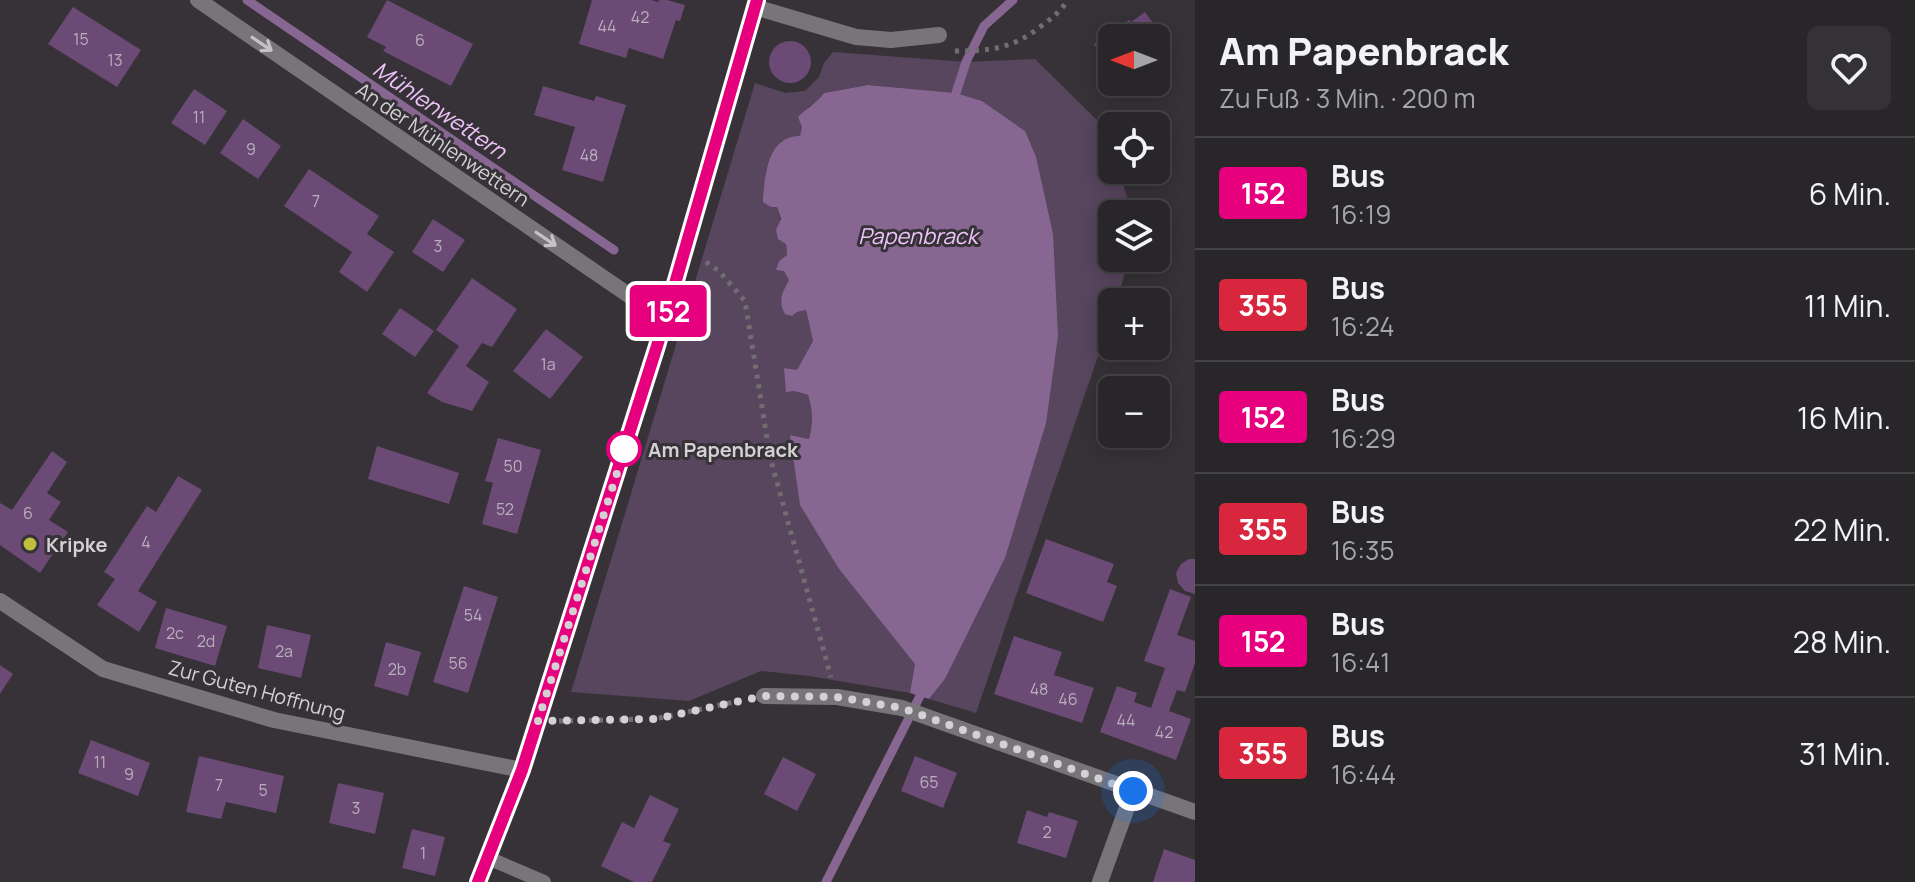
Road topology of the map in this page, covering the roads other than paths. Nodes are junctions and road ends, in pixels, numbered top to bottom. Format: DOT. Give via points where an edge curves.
graph roads {
  1 [pos="198,0"];
  2 [pos="756,3"];
  3 [pos="939,35"];
  4 [pos="665,320"];
  5 [pos="0,601"];
  6 [pos="764,696"];
  7 [pos="522,770"];
  8 [pos="1133,791"];
  9 [pos="1195,812"];
  10 [pos="488,858"];
  11 [pos="478,882"];
  12 [pos="544,882"];
  13 [pos="1100,882"];
  1 -- 4 [label="street, An der Mühlenwettern, one-way"];
  2 -- 3 [label="street" via="856,37"];
  2 -- 4 [label="street"];
  4 -- 7 [label="street"];
  5 -- 7 [label="street, Zur Guten Hoffnung" via="103,669 274,720"];
  6 -- 8 [label="street" via="837,697 902,708"];
  7 -- 10 [label="street"];
  8 -- 9 [label="street"];
  8 -- 13 [label="street"];
  10 -- 11 [label="street"];
  10 -- 12 [label="lane"];
}
